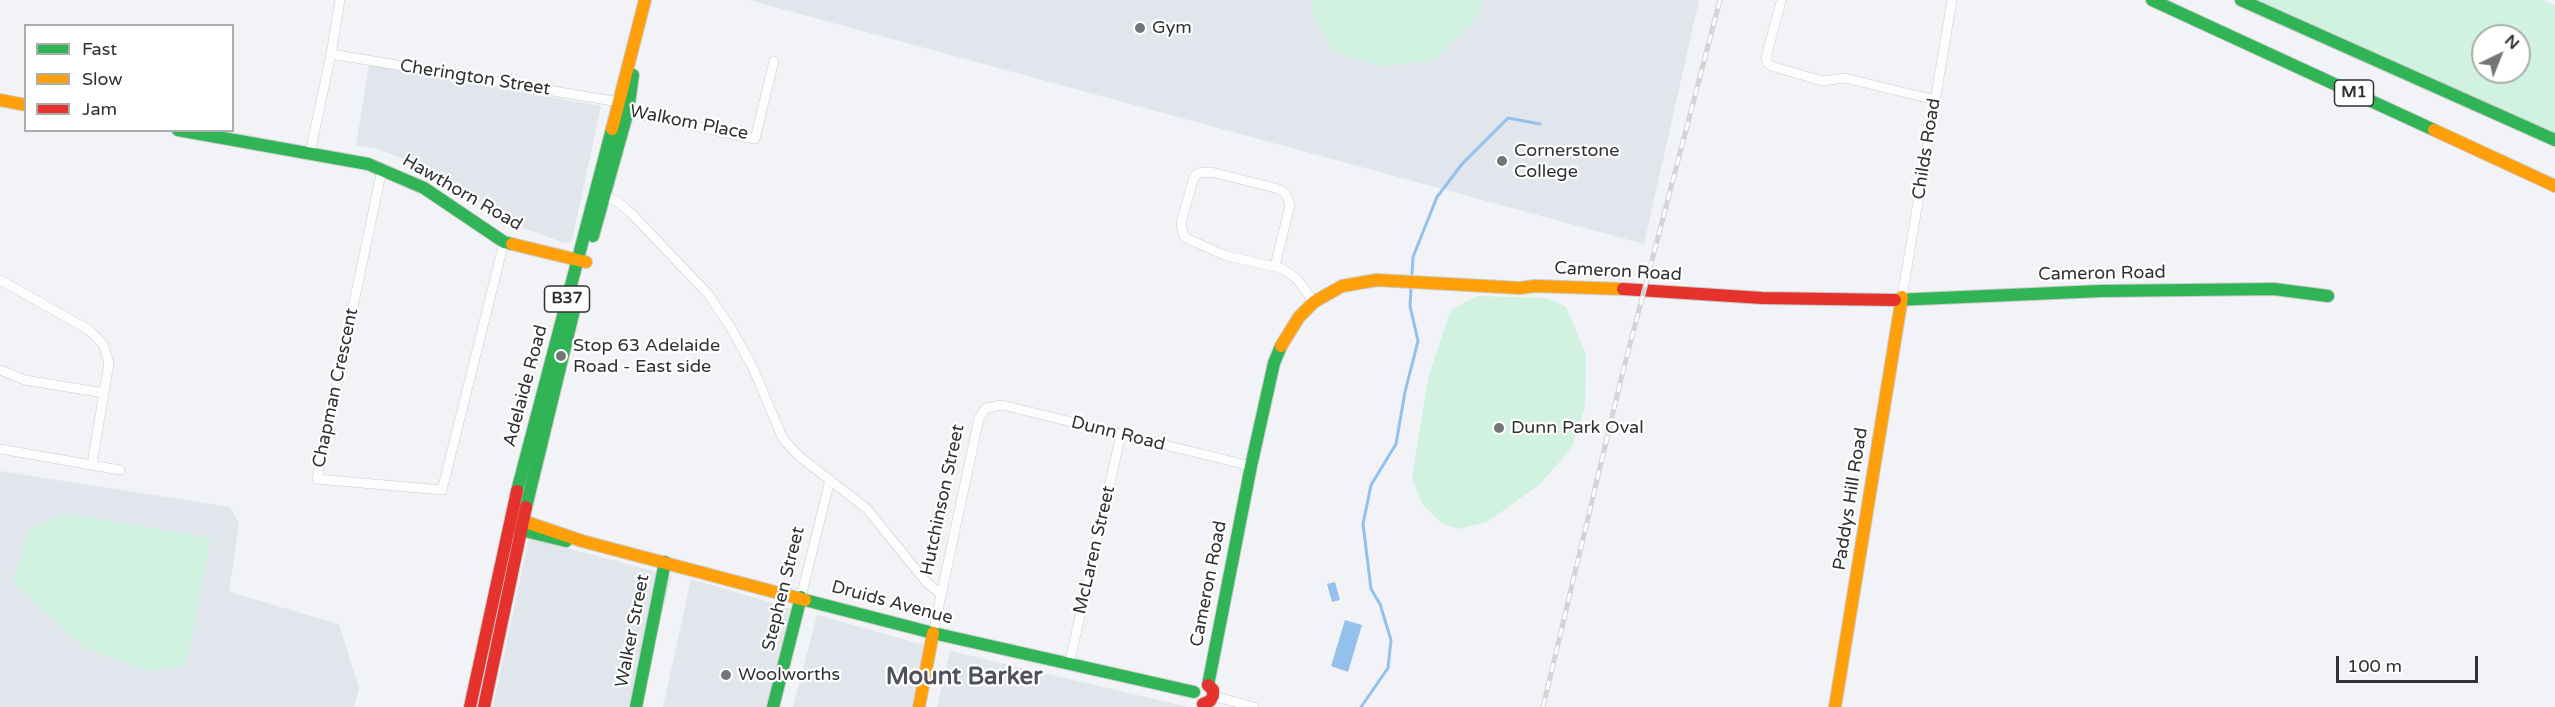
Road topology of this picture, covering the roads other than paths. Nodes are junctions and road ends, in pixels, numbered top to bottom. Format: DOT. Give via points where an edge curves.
graph roads {
  1 [pos="340,0"];
  2 [pos="1952,0"];
  3 [pos="2152,0"];
  4 [pos="2241,0"];
  5 [pos="1781,2"];
  6 [pos="644,4"];
  7 [pos="331,54"];
  8 [pos="774,61"];
  9 [pos="0,100"];
  10 [pos="1935,100"];
  11 [pos="24,105"];
  12 [pos="621,108"];
  13 [pos="189,132"];
  14 [pos="2555,140"];
  15 [pos="310,153"];
  16 [pos="382,169"];
  17 [pos="2555,186"];
  18 [pos="605,195"];
  19 [pos="504,242"];
  20 [pos="582,261"];
  21 [pos="1275,266"];
  22 [pos="0,280"];
  23 [pos="2328,296"];
  24 [pos="1902,297"];
  25 [pos="1314,302"];
  26 [pos="0,370"];
  27 [pos="104,393"];
  28 [pos="986,408"];
  29 [pos="1121,434"];
  30 [pos="0,450"];
  31 [pos="92,464"];
  32 [pos="1251,466"];
  33 [pos="120,470"];
  34 [pos="830,480"];
  35 [pos="509,523"];
  36 [pos="522,526"];
  37 [pos="665,562"];
  38 [pos="942,595"];
  39 [pos="801,597"];
  40 [pos="933,633"];
  41 [pos="1069,665"];
  42 [pos="1207,698"];
  43 [pos="470,707"];
  44 [pos="484,707"];
  45 [pos="636,707"];
  46 [pos="773,707"];
  47 [pos="919,707"];
  48 [pos="1254,707"];
  49 [pos="1835,707"];
  1 -- 7 [label="street"];
  2 -- 10 [label="street, Childs Road"];
  3 -- 17 [label="main road, M1"];
  4 -- 14 [label="main road, M1"];
  5 -- 10 [label="street" via="1766,57 1771,66 1822,81 1845,78"];
  6 -- 12 [label="main road, Adelaide Road / B37"];
  7 -- 12 [label="street, Cherington Street"];
  7 -- 15 [label="street"];
  8 -- 12 [label="street, Walkom Place" via="755,139"];
  9 -- 11 [label="main road"];
  10 -- 24 [label="street, Childs Road"];
  12 -- 18 [label="main road, Adelaide Road / B37"];
  12 -- 20 [label="main road, Adelaide Road / B37"];
  13 -- 15 [label="main road, Hawthorn Road"];
  15 -- 16 [label="main road, Hawthorn Road"];
  16 -- 19 [label="main road, Hawthorn Road" via="424,188"];
  16 -- 19 [label="street, Chapman Crescent" via="317,479 442,490"];
  18 -- 20 [label="main road, Adelaide Road / B37"];
  18 -- 34 [label="street" via="622,206 708,294 753,368 783,439"];
  19 -- 20 [label="main road, Hawthorn Road"];
  20 -- 35 [label="main road, Adelaide Road / B37"];
  20 -- 36 [label="main road, Adelaide Road / B37"];
  21 -- 21 [label="street" via="1290,206 1286,194 1211,172 1198,173 1181,222 1186,238 1224,255"];
  21 -- 25 [label="street" via="1291,274"];
  22 -- 27 [label="street" via="98,336 109,363"];
  23 -- 24 [label="main road, Cameron Road" via="2274,289"];
  24 -- 25 [label="main road, Cameron Road" via="1766,298 1377,280 1342,286"];
  24 -- 49 [label="main road, Paddys Hill Road"];
  25 -- 32 [label="main road, Cameron Road" via="1290,327 1278,353"];
  26 -- 27 [label="street" via="25,380"];
  27 -- 31 [label="street"];
  28 -- 29 [label="street, Dunn Road" via="1002,405"];
  28 -- 38 [label="street, Hutchinson Street" via="979,418"];
  29 -- 32 [label="street, Dunn Road"];
  29 -- 41 [label="street, McLaren Street"];
  30 -- 31 [label="street"];
  31 -- 33 [label="street"];
  32 -- 42 [label="main road, Cameron Road"];
  34 -- 38 [label="street" via="867,509 927,584"];
  34 -- 39 [label="street, Stephen Street"];
  35 -- 36 [label="main road, Druids Avenue"];
  35 -- 43 [label="main road, Adelaide Road / B37"];
  36 -- 37 [label="main road, Druids Avenue"];
  36 -- 44 [label="main road, Adelaide Road / B37"];
  37 -- 39 [label="main road, Druids Avenue"];
  37 -- 45 [label="main road, Walker Street"];
  38 -- 40 [label="street, Hutchinson Street"];
  39 -- 40 [label="main road, Druids Avenue"];
  39 -- 46 [label="main road, Stephen Street"];
  40 -- 41 [label="main road, Druids Avenue"];
  40 -- 47 [label="main road, Hutchinson Street"];
  41 -- 42 [label="main road, Druids Avenue" via="1194,692 1201,684"];
  42 -- 48 [label="street"];
}
